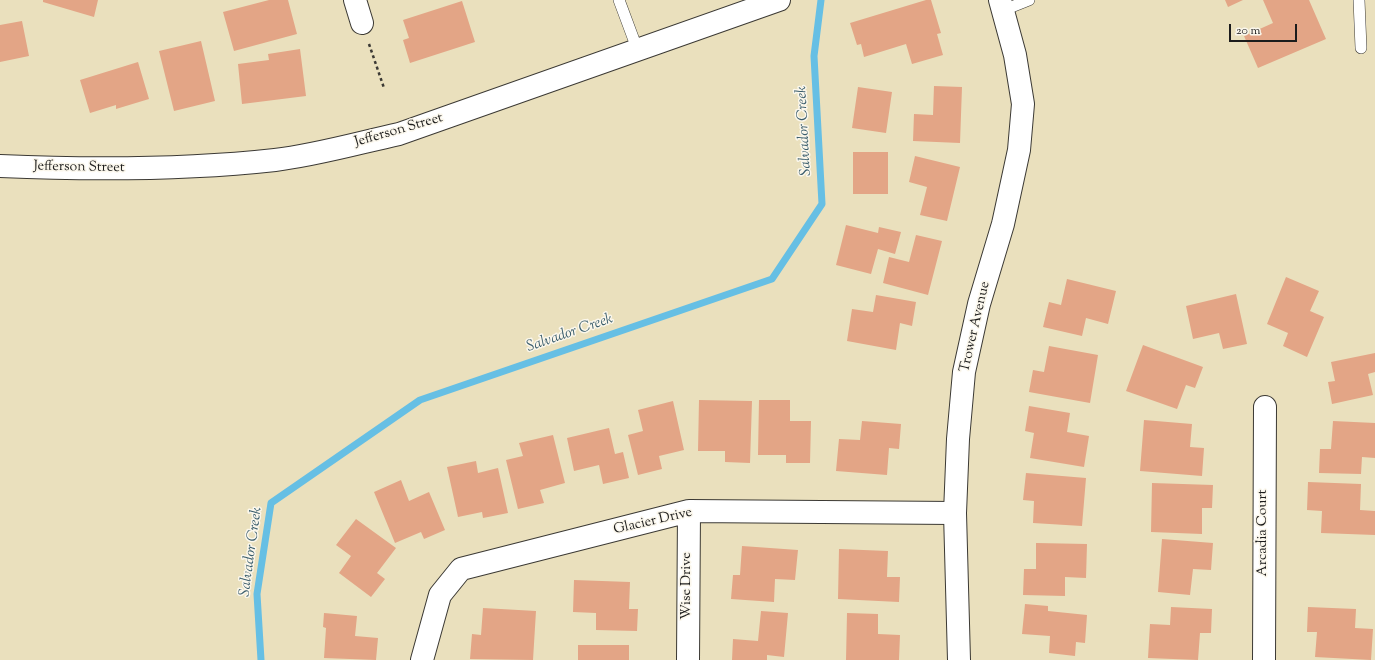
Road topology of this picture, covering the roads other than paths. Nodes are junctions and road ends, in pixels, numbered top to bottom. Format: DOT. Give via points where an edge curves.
graph roads {
  1 [pos="355,0"];
  2 [pos="619,0"];
  3 [pos="779,0"];
  4 [pos="1029,0"];
  5 [pos="1359,0"];
  6 [pos="1002,5"];
  7 [pos="362,23"];
  8 [pos="1360,48"];
  9 [pos="638,51"];
  10 [pos="0,166"];
  11 [pos="1265,407"];
  12 [pos="689,511"];
  13 [pos="955,513"];
  14 [pos="422,660"];
  15 [pos="688,660"];
  16 [pos="959,660"];
  17 [pos="1264,660"];
  1 -- 7 [label="street"];
  2 -- 9 [label="lane"];
  3 -- 9 [label="street, Jefferson Street"];
  4 -- 6 [label="lane"];
  5 -- 8 [label="lane"];
  6 -- 13 [label="street, Trower Avenue" via="1015,55 1022,104 1018,150 1003,224 979,304 964,372"];
  9 -- 10 [label="street, Jefferson Street" via="399,134 276,160 179,168 92,170"];
  11 -- 17 [label="street, Arcadia Court"];
  12 -- 13 [label="street, Glacier Drive"];
  12 -- 14 [label="street, Glacier Drive" via="461,569 440,595"];
  12 -- 15 [label="street, Wise Drive"];
  13 -- 16 [label="street, Trower Avenue"];
}
